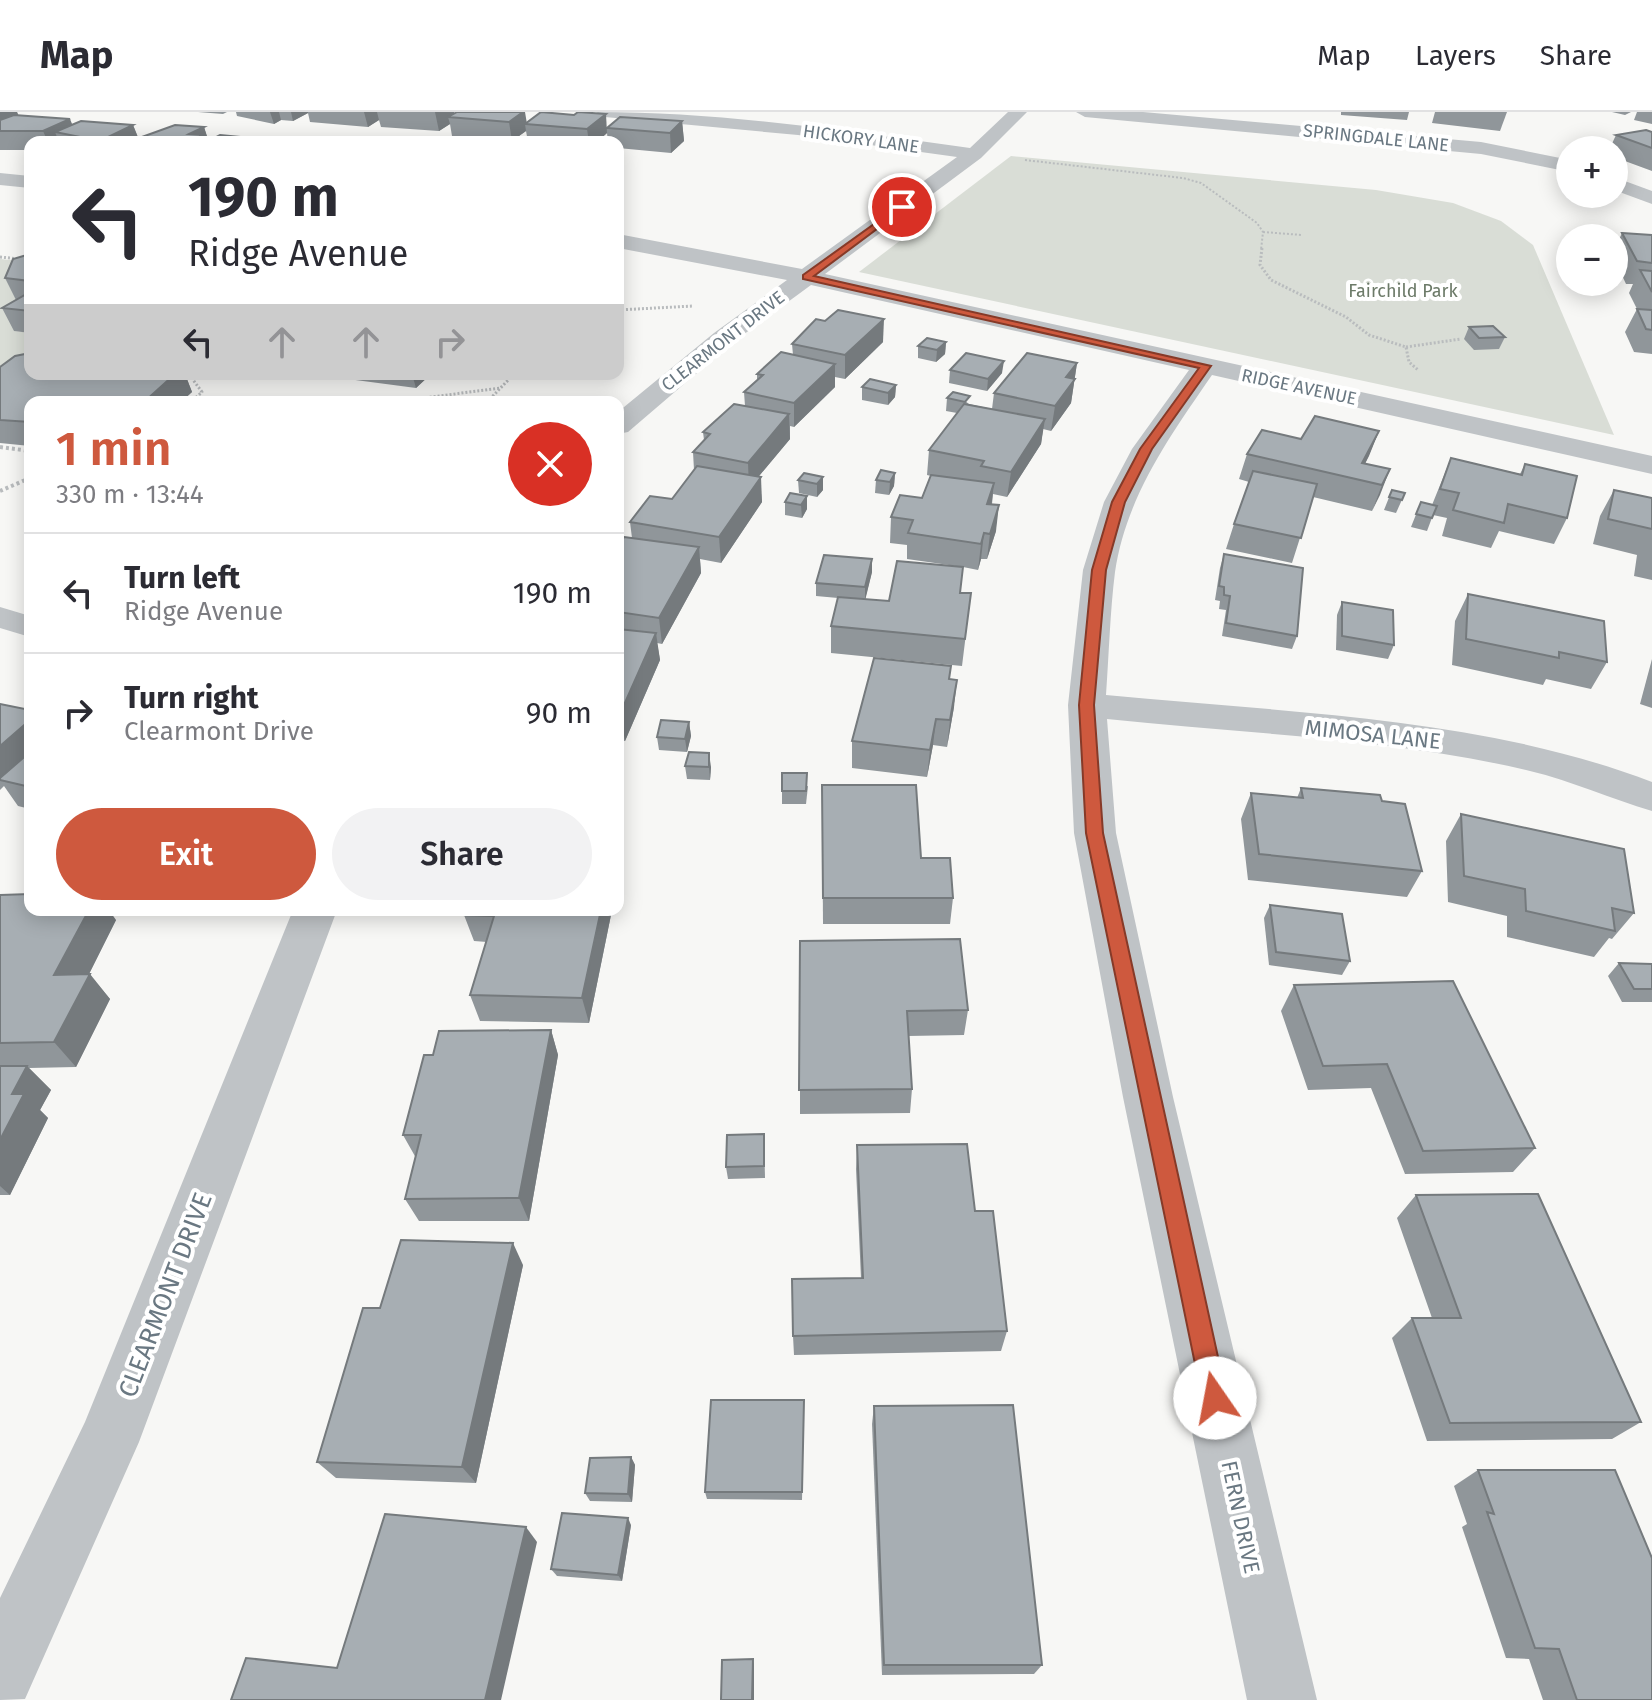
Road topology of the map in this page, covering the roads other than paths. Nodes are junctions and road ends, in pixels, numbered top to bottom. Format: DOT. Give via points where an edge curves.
graph roads {
  1 [pos="605,112"];
  2 [pos="1018,112"];
  3 [pos="1085,112"];
  4 [pos="687,115"];
  5 [pos="974,154"];
  6 [pos="1556,163"];
  7 [pos="0,179"];
  8 [pos="24,181"];
  9 [pos="1628,189"];
  10 [pos="1652,198"];
  11 [pos="624,242"];
  12 [pos="807,277"];
  13 [pos="1205,366"];
  14 [pos="624,421"];
  15 [pos="1652,465"];
  16 [pos="0,617"];
  17 [pos="24,625"];
  18 [pos="1087,705"];
  19 [pos="1652,797"];
  20 [pos="313,916"];
  21 [pos="0,1674"];
  22 [pos="1282,1700"];
  1 -- 4 [label="street, HICKORY LANE"];
  2 -- 5 [label="street, CLEARMONT DRIVE"];
  3 -- 6 [label="street, SPRINGDALE LANE" via="1481,148"];
  4 -- 5 [label="street, HICKORY LANE"];
  5 -- 12 [label="street, CLEARMONT DRIVE"];
  7 -- 8 [label="street"];
  9 -- 10 [label="street"];
  11 -- 12 [label="street, RIDGE AVENUE"];
  12 -- 13 [label="street, RIDGE AVENUE"];
  12 -- 14 [label="street, CLEARMONT DRIVE"];
  13 -- 15 [label="street, RIDGE AVENUE"];
  13 -- 18 [label="street, FERN DRIVE" via="1146,449 1119,502 1099,570"];
  16 -- 17 [label="street"];
  18 -- 19 [label="street, MIMOSA LANE" via="1458,743 1517,753"];
  18 -- 22 [label="street, FERN DRIVE" via="1095,833"];
  20 -- 21 [label="street, CLEARMONT DRIVE" via="108,1442"];
}
